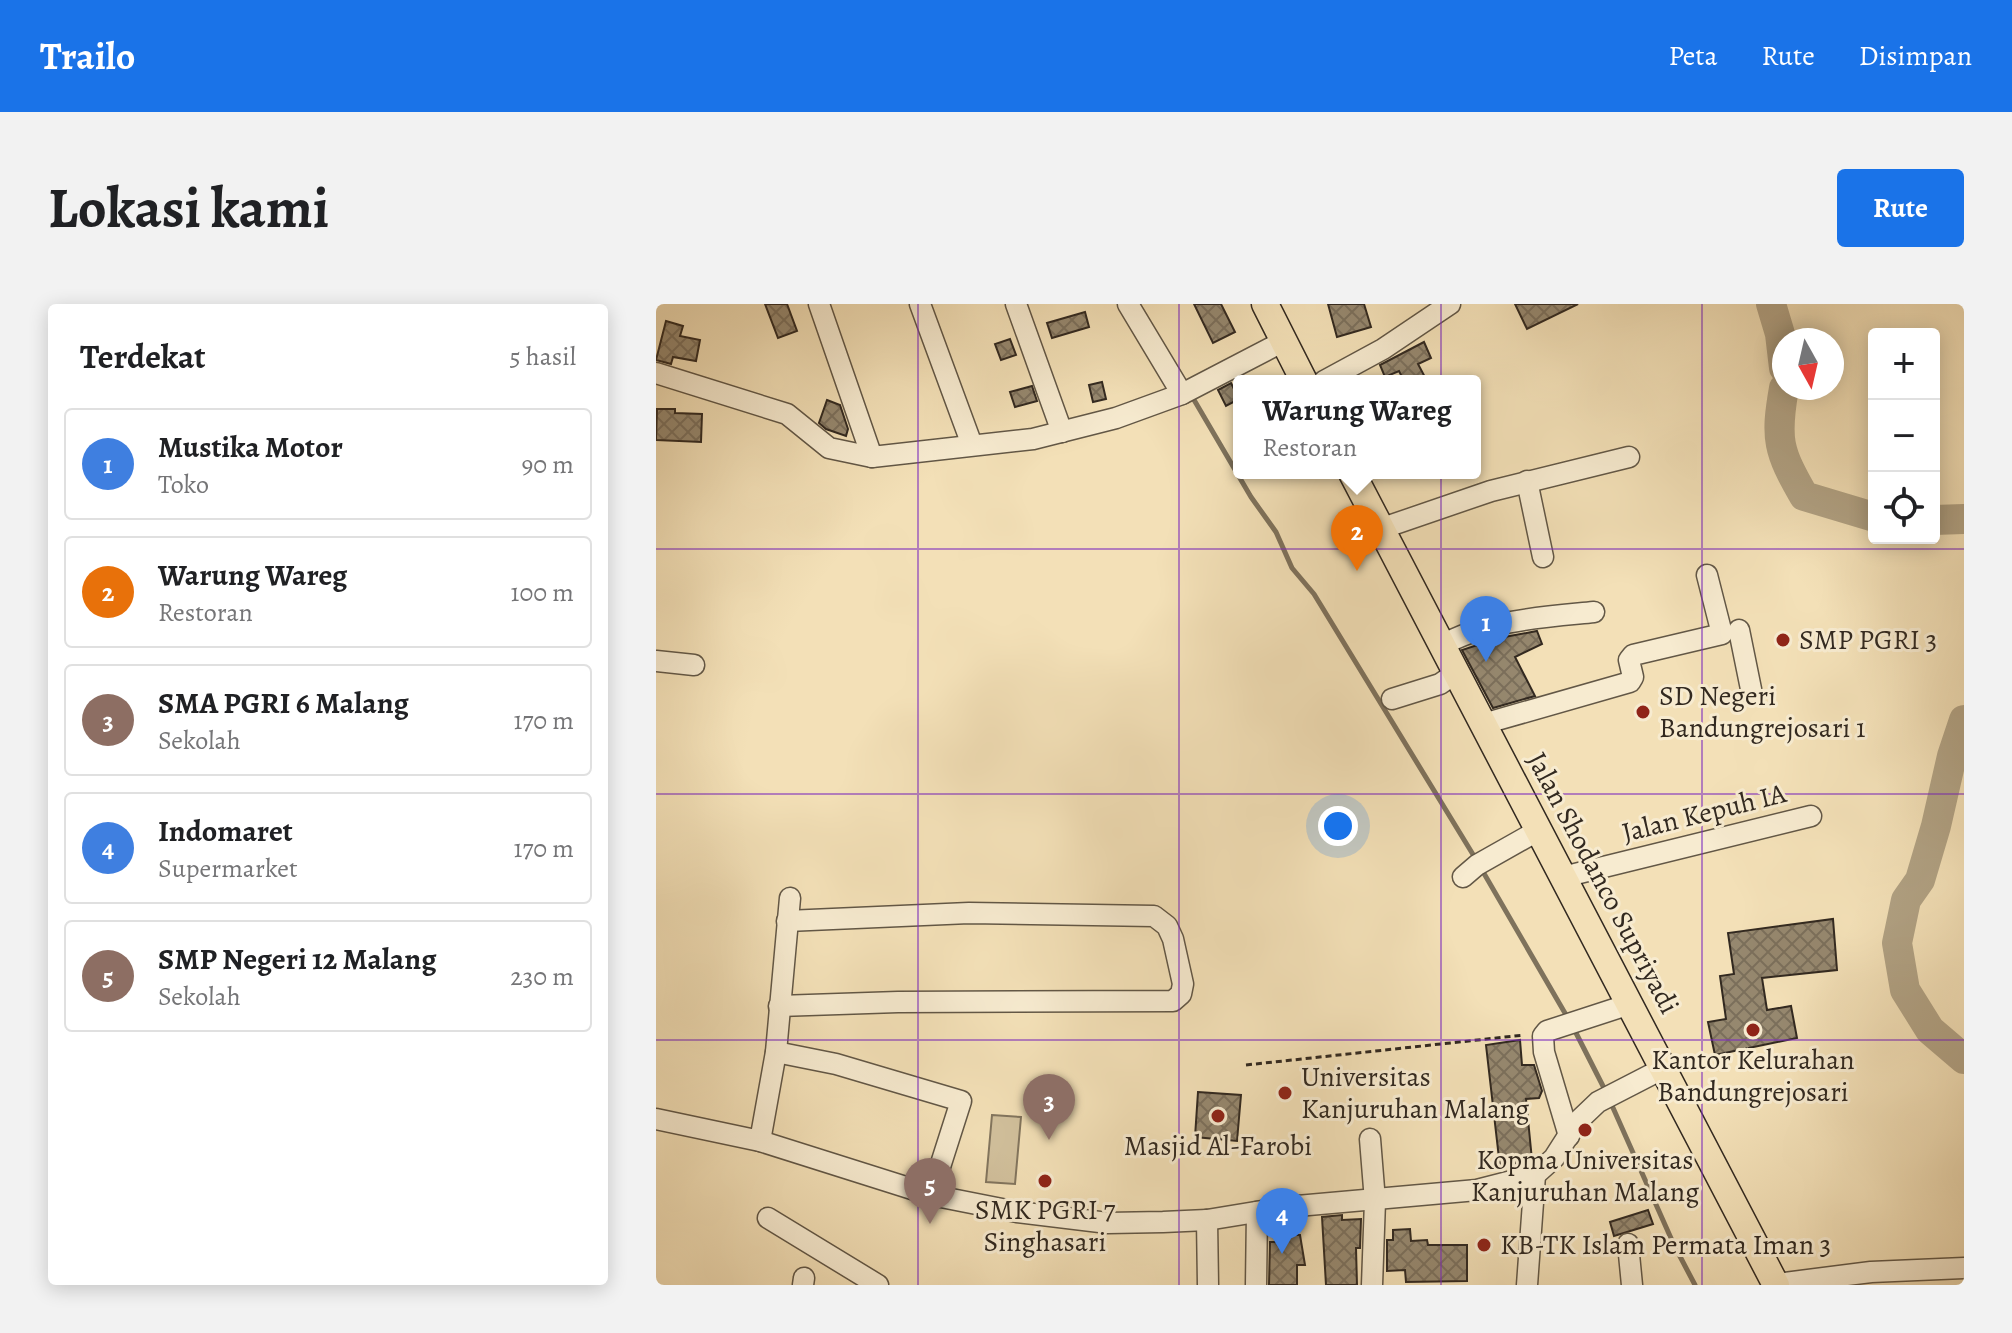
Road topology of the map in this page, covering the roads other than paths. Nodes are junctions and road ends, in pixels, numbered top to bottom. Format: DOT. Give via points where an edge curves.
graph roads {
  1 [pos="819,304"];
  2 [pos="920,304"];
  3 [pos="1016,304"];
  4 [pos="1128,304"];
  5 [pos="1265,304"];
  6 [pos="1450,304"];
  7 [pos="1282,342"];
  8 [pos="656,373"];
  9 [pos="1301,375"];
  10 [pos="1335,375"];
  11 [pos="1189,390"];
  12 [pos="1062,432"];
  13 [pos="972,445"];
  14 [pos="872,457"];
  15 [pos="1629,457"];
  16 [pos="1355,479"];
  17 [pos="1527,481"];
  18 [pos="1380,529"];
  19 [pos="1543,557"];
  20 [pos="1707,575"];
  21 [pos="1594,612"];
  22 [pos="1734,631"];
  23 [pos="1441,646"];
  24 [pos="656,661"];
  25 [pos="694,665"];
  26 [pos="1456,673"];
  27 [pos="1752,694"];
  28 [pos="1392,699"];
  29 [pos="1483,724"];
  30 [pos="1811,816"];
  31 [pos="1539,830"];
  32 [pos="1478,866"];
  33 [pos="1563,877"];
  34 [pos="790,898"];
  35 [pos="787,921"];
  36 [pos="1630,1004"];
  37 [pos="779,1006"];
  38 [pos="776,1052"];
  39 [pos="1664,1068"];
  40 [pos="656,1119"];
  41 [pos="1569,1136"];
  42 [pos="1370,1139"];
  43 [pos="760,1141"];
  44 [pos="1535,1175"];
  45 [pos="931,1195"];
  46 [pos="1375,1201"];
  47 [pos="1257,1212"];
  48 [pos="768,1218"];
  49 [pos="1207,1220"];
  50 [pos="1628,1244"];
  51 [pos="1964,1268"];
  52 [pos="1776,1284"];
  53 [pos="878,1285"];
  54 [pos="1208,1285"];
  55 [pos="1256,1285"];
  56 [pos="1372,1285"];
  57 [pos="1527,1285"];
  58 [pos="1632,1285"];
  1 -- 14 [label="street"];
  2 -- 13 [label="street"];
  3 -- 12 [label="street"];
  4 -- 11 [label="street"];
  5 -- 7 [label="main road"];
  6 -- 10 [label="street"];
  7 -- 9 [label="main road"];
  7 -- 11 [label="street"];
  8 -- 14 [label="street" via="787,414 829,448"];
  11 -- 12 [label="street"];
  12 -- 13 [label="street"];
  13 -- 14 [label="street"];
  15 -- 17 [label="street"];
  16 -- 18 [label="main road, Jalan Shodanco Supriyadi"];
  17 -- 18 [label="street"];
  17 -- 19 [label="street"];
  18 -- 23 [label="main road, Jalan Shodanco Supriyadi"];
  20 -- 22 [label="street"];
  21 -- 23 [label="street" via="1524,619"];
  22 -- 27 [label="street"];
  22 -- 29 [label="street" via="1633,655 1630,682"];
  23 -- 26 [label="main road, Jalan Shodanco Supriyadi"];
  24 -- 25 [label="street"];
  26 -- 28 [label="street" via="1440,684"];
  26 -- 29 [label="main road, Jalan Shodanco Supriyadi"];
  29 -- 31 [label="main road, Jalan Shodanco Supriyadi"];
  30 -- 33 [label="street, Jalan Kepuh IA"];
  31 -- 32 [label="street"];
  31 -- 33 [label="main road, Jalan Shodanco Supriyadi"];
  33 -- 36 [label="main road, Jalan Shodanco Supriyadi"];
  34 -- 35 [label="street"];
  35 -- 37 [label="street"];
  35 -- 37 [label="street" via="969,913 1154,916 1173,939 1183,984 1173,1001"];
  36 -- 39 [label="main road, Jalan Shodanco Supriyadi"];
  36 -- 41 [label="street" via="1543,1036"];
  37 -- 38 [label="street"];
  38 -- 43 [label="street"];
  38 -- 45 [label="street" via="961,1101"];
  39 -- 41 [label="street" via="1607,1097 1577,1122"];
  39 -- 52 [label="main road, Jalan Shodanco Supriyadi"];
  40 -- 43 [label="street"];
  41 -- 44 [label="street"];
  42 -- 46 [label="street"];
  43 -- 45 [label="street"];
  44 -- 46 [label="street" via="1477,1190"];
  44 -- 57 [label="street"];
  45 -- 49 [label="street" via="1108,1223"];
  46 -- 47 [label="street"];
  46 -- 56 [label="street"];
  47 -- 49 [label="street"];
  47 -- 55 [label="street"];
  48 -- 53 [label="street"];
  49 -- 54 [label="street"];
  50 -- 58 [label="street"];
  51 -- 52 [label="street"];
}
